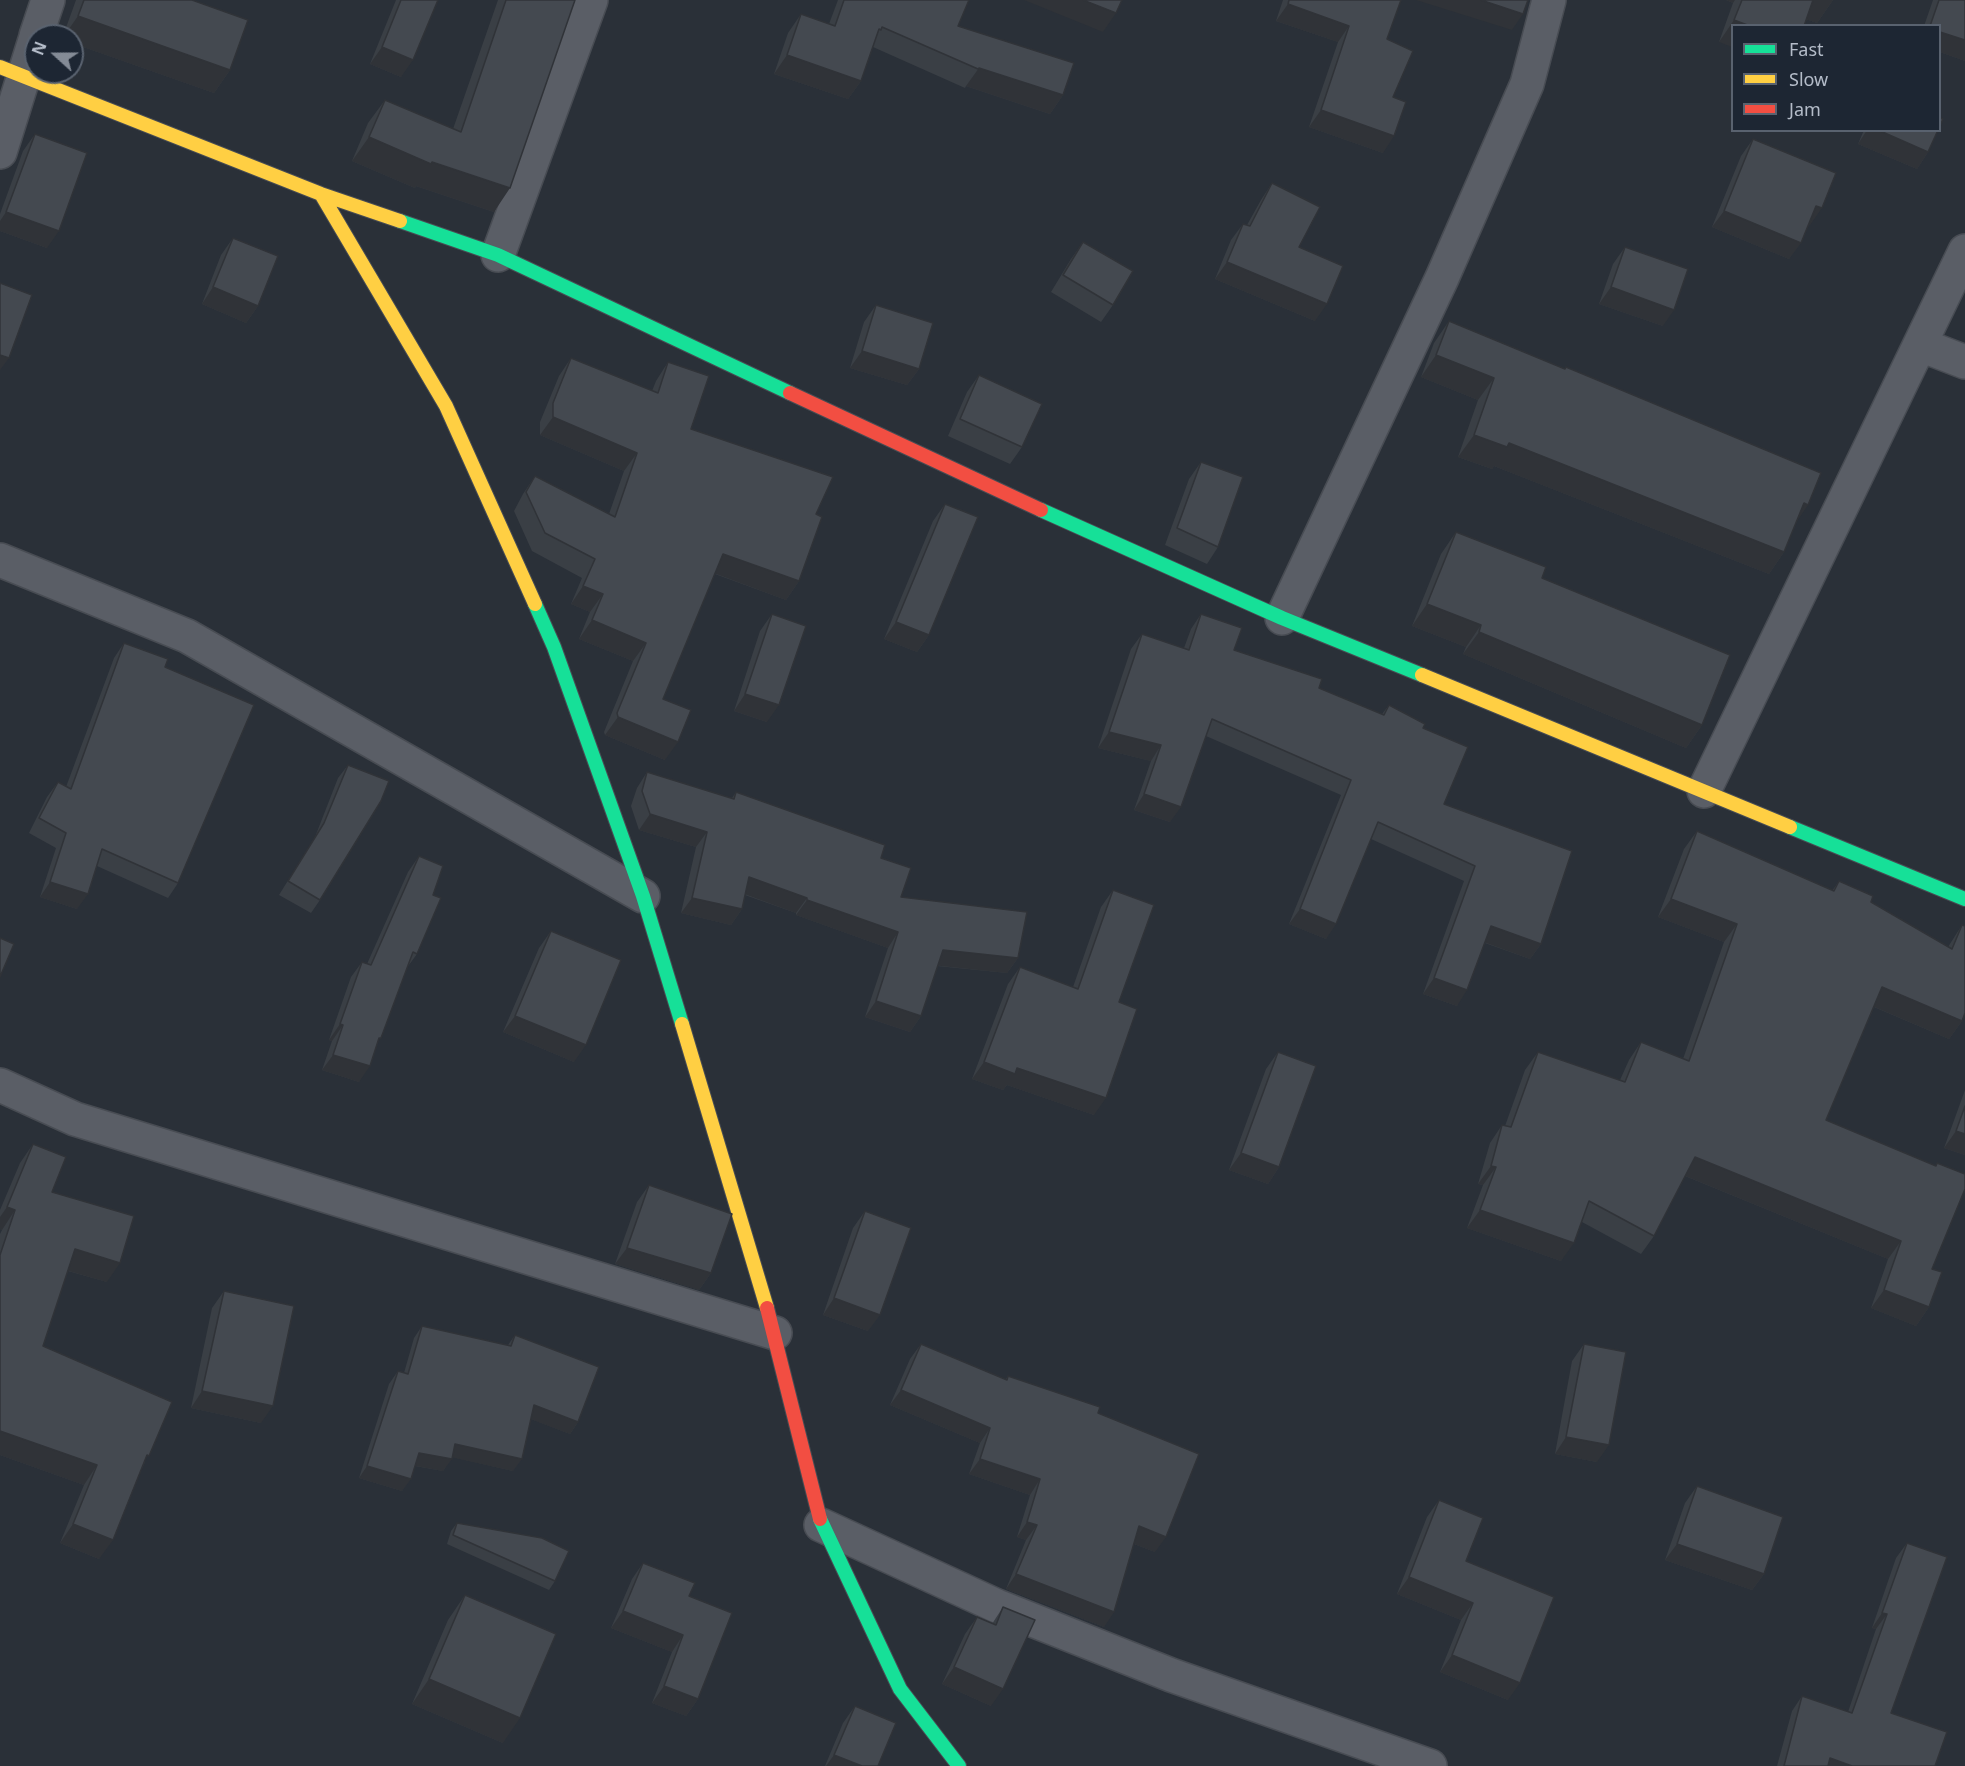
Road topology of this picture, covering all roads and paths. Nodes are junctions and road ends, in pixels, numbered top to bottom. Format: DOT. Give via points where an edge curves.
graph roads {
  1 [pos="48,0"];
  2 [pos="591,0"];
  3 [pos="1549,0"];
  4 [pos="40,24"];
  5 [pos="24,54"];
  6 [pos="12,72"];
  7 [pos="0,152"];
  8 [pos="321,194"];
  9 [pos="1965,251"];
  10 [pos="498,255"];
  11 [pos="1921,345"];
  12 [pos="1965,362"];
  13 [pos="0,560"];
  14 [pos="1282,618"];
  15 [pos="1704,791"];
  16 [pos="644,896"];
  17 [pos="1965,899"];
  18 [pos="0,1086"];
  19 [pos="775,1334"];
  20 [pos="821,1524"];
  21 [pos="959,1766"];
  22 [pos="1430,1766"];
  1 -- 4 [label="street"];
  2 -- 10 [label="street"];
  3 -- 14 [label="street" via="1527,84 1442,278"];
  5 -- 6 [label="street"];
  6 -- 7 [label="street"];
  6 -- 8 [label="street"];
  8 -- 10 [label="street"];
  8 -- 16 [label="street" via="446,406 554,647"];
  9 -- 11 [label="street"];
  10 -- 14 [label="street" via="969,478"];
  11 -- 12 [label="street"];
  11 -- 15 [label="street"];
  13 -- 16 [label="street" via="187,636"];
  14 -- 15 [label="street"];
  15 -- 17 [label="street"];
  16 -- 19 [label="street"];
  18 -- 19 [label="street" via="75,1119"];
  19 -- 20 [label="street"];
  20 -- 21 [label="street" via="900,1689"];
  20 -- 22 [label="street" via="1008,1611 1171,1675"];
}
